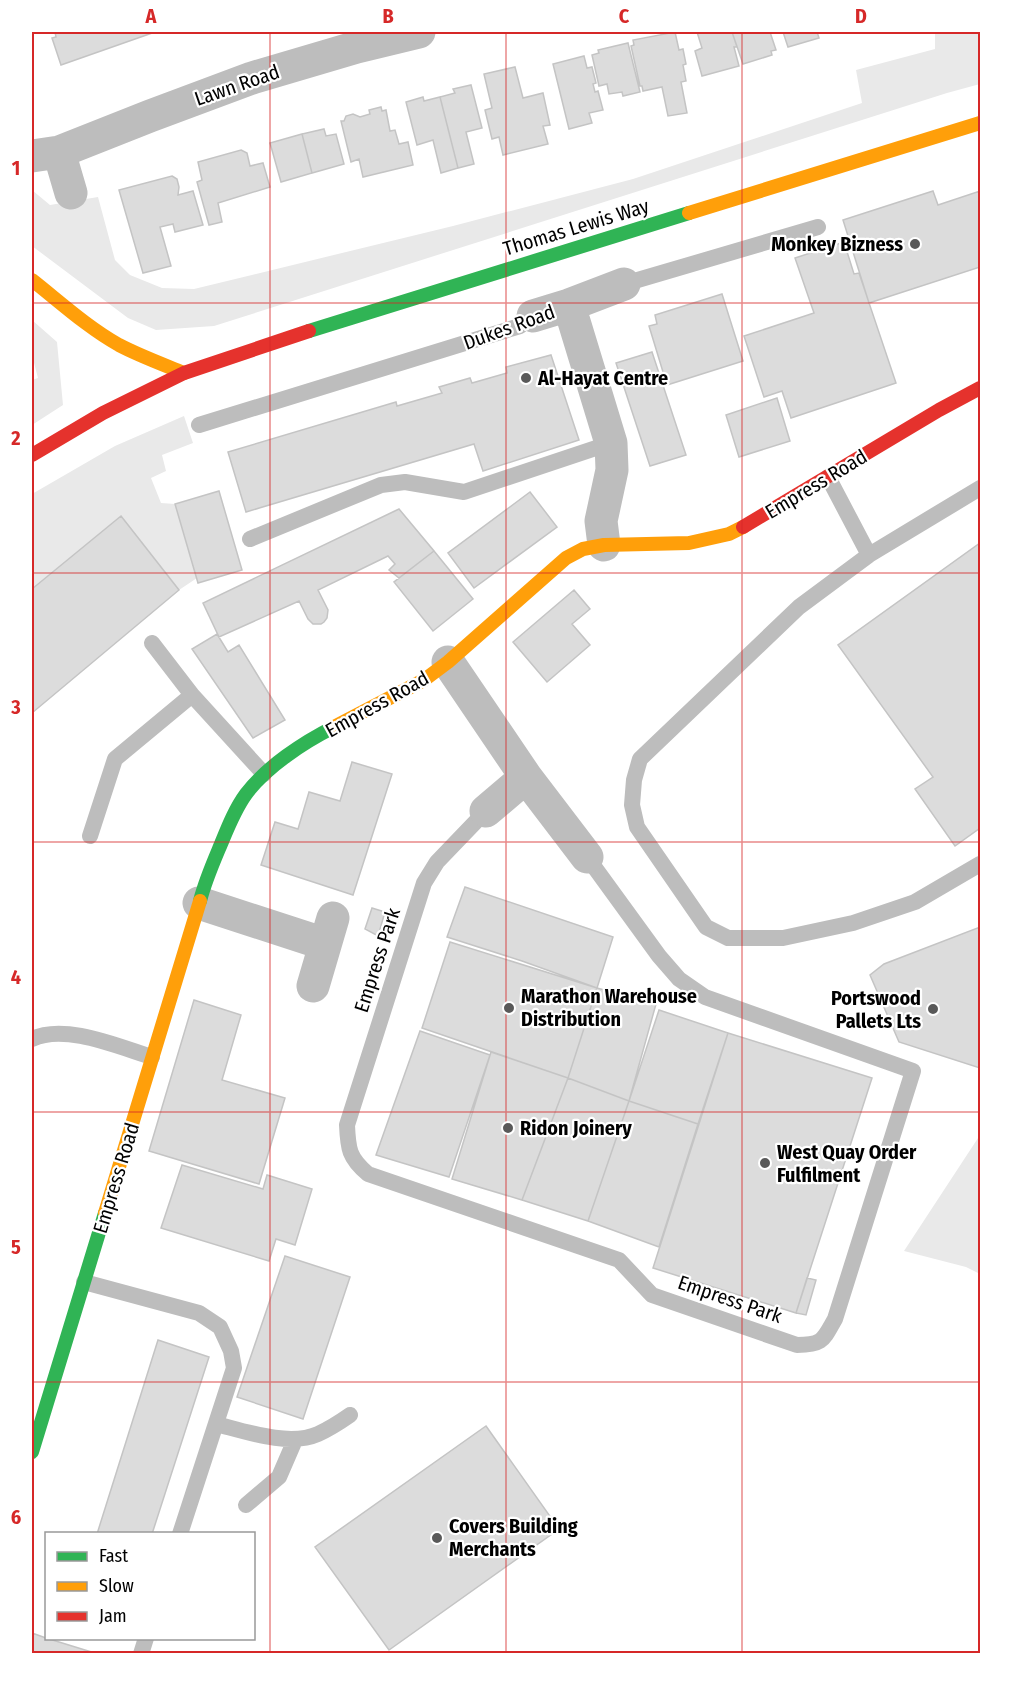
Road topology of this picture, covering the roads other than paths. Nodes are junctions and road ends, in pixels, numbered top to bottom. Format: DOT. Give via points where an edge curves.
graph roads {
  1 [pos="419,32"];
  2 [pos="981,123"];
  3 [pos="45,154"];
  4 [pos="71,194"];
  5 [pos="818,227"];
  6 [pos="32,280"];
  7 [pos="624,284"];
  8 [pos="570,306"];
  9 [pos="533,316"];
  10 [pos="184,373"];
  11 [pos="981,388"];
  12 [pos="200,424"];
  13 [pos="611,443"];
  14 [pos="32,455"];
  15 [pos="828,477"];
  16 [pos="981,488"];
  17 [pos="250,539"];
  18 [pos="604,545"];
  19 [pos="869,555"];
  20 [pos="152,643"];
  21 [pos="448,662"];
  22 [pos="192,695"];
  23 [pos="264,774"];
  24 [pos="526,777"];
  25 [pos="486,811"];
  26 [pos="90,836"];
  27 [pos="586,857"];
  28 [pos="981,864"];
  29 [pos="199,903"];
  30 [pos="313,986"];
  31 [pos="32,1039"];
  32 [pos="152,1057"];
  33 [pos="84,1282"];
  34 [pos="350,1415"];
  35 [pos="216,1424"];
  36 [pos="295,1440"];
  37 [pos="32,1452"];
  38 [pos="246,1505"];
  39 [pos="180,1532"];
  1 -- 3 [label="street, Lawn Road" via="252,78"];
  2 -- 10 [label="street, Thomas Lewis Way" via="303,332"];
  3 -- 4 [label="street, Lawn Road"];
  5 -- 7 [label="lane, Dukes Road"];
  6 -- 10 [label="street" via="112,341"];
  7 -- 8 [label="street, Dukes Road"];
  8 -- 9 [label="street, Dukes Road"];
  8 -- 13 [label="street"];
  9 -- 12 [label="lane, Dukes Road" via="520,326"];
  10 -- 14 [label="street, Thomas Lewis Way" via="103,413"];
  11 -- 15 [label="street, Empress Road"];
  13 -- 17 [label="lane" via="464,492 405,482 381,485"];
  13 -- 18 [label="street" via="612,470 601,521"];
  15 -- 18 [label="street, Empress Road" via="729,534 689,543"];
  15 -- 19 [label="lane"];
  16 -- 19 [label="lane"];
  18 -- 21 [label="street, Empress Road" via="583,549 566,558"];
  19 -- 28 [label="lane" via="799,607 640,759 632,805 637,827 706,927 729,938 783,938 853,923 915,902"];
  20 -- 22 [label="lane"];
  21 -- 23 [label="street, Empress Road" via="424,680 330,729"];
  21 -- 24 [label="street"];
  22 -- 23 [label="lane"];
  22 -- 26 [label="lane" via="115,759"];
  23 -- 29 [label="street, Empress Road" via="231,818"];
  24 -- 25 [label="street"];
  24 -- 27 [label="street"];
  25 -- 27 [label="lane, Empress Park" via="437,862 424,883 347,1125 355,1163 368,1174 620,1260 652,1295 797,1345 814,1345 825,1337 835,1319 913,1071 705,997 679,979 659,956"];
  29 -- 30 [label="street" via="329,931"];
  29 -- 32 [label="street, Empress Road"];
  31 -- 32 [label="lane" via="59,1034 84,1037"];
  32 -- 33 [label="street, Empress Road"];
  33 -- 35 [label="lane" via="199,1313 220,1327 234,1368"];
  33 -- 37 [label="street, Empress Road"];
  34 -- 36 [label="lane" via="316,1435"];
  35 -- 36 [label="lane"];
  35 -- 39 [label="lane"];
  36 -- 38 [label="lane" via="279,1477"];
}
